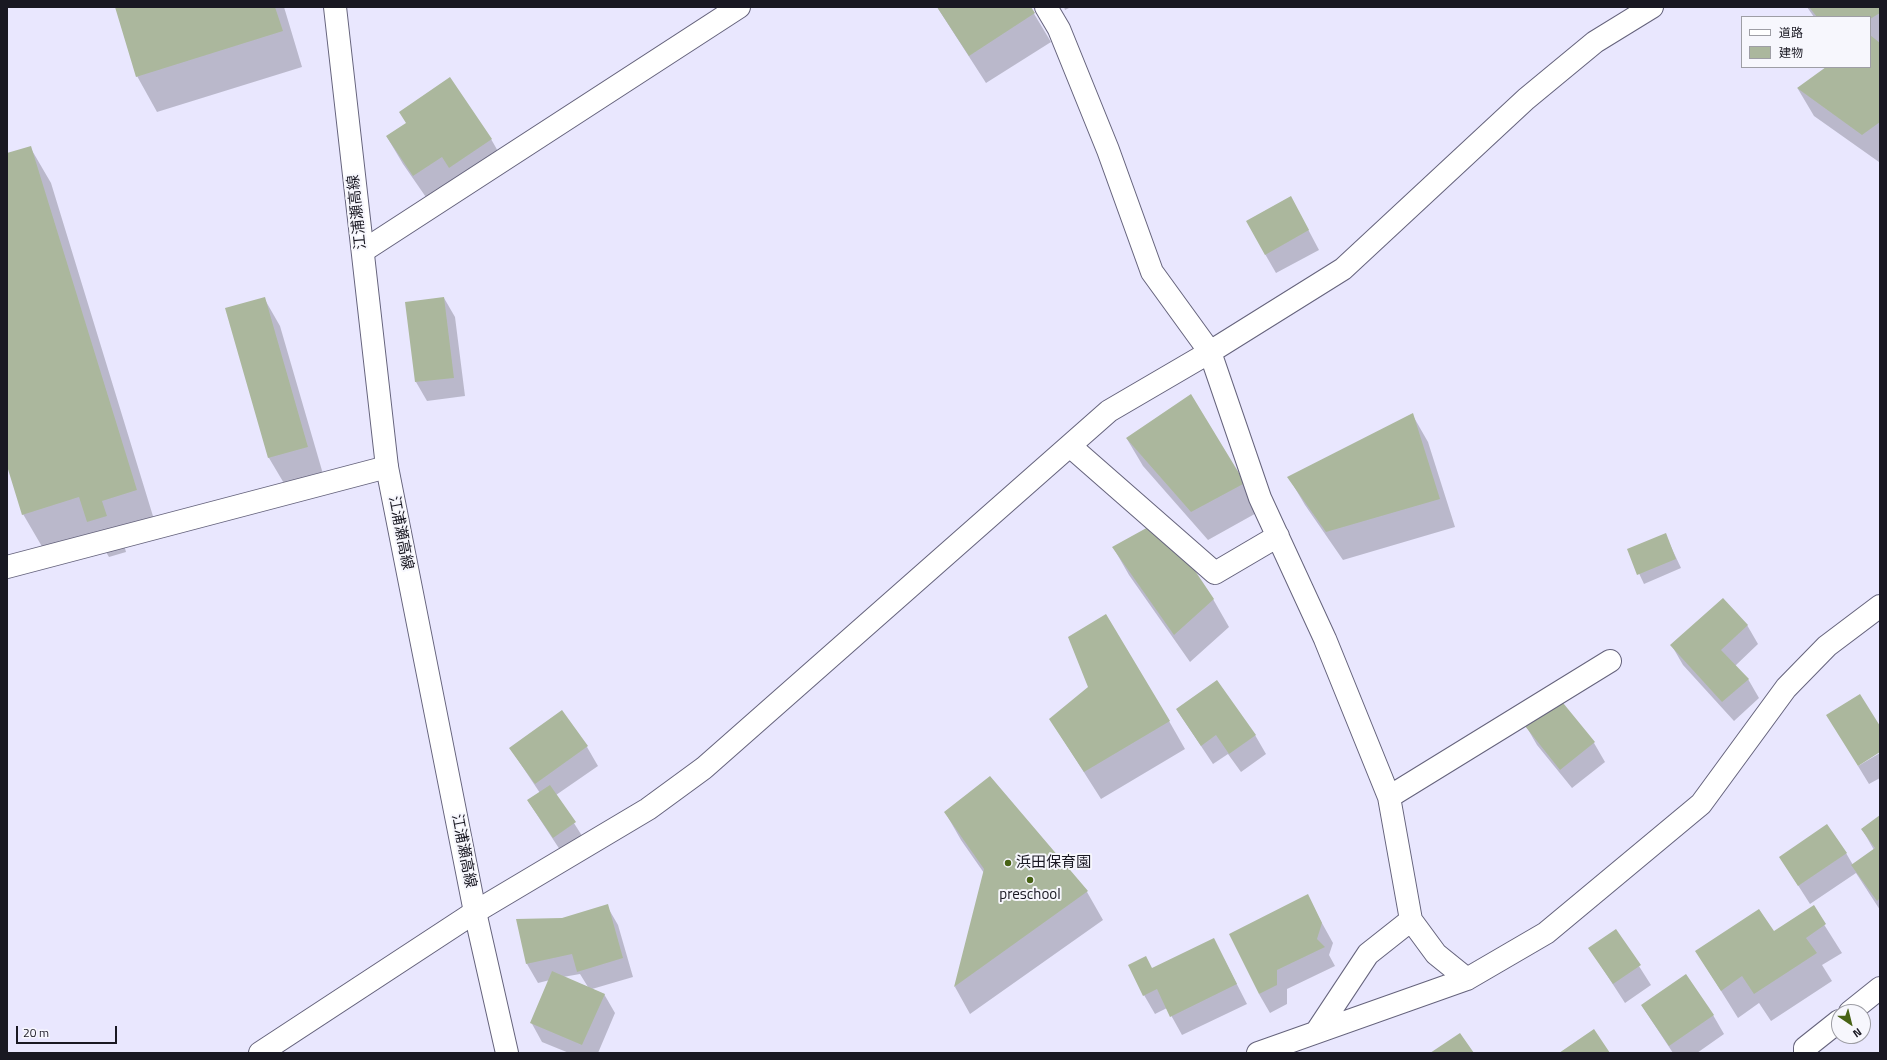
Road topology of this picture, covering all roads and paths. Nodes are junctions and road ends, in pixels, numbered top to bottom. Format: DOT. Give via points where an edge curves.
graph roads {
  1 [pos="335,7"];
  2 [pos="739,7"];
  3 [pos="1046,7"];
  4 [pos="1652,7"];
  5 [pos="363,251"];
  6 [pos="1210,352"];
  7 [pos="1070,446"];
  8 [pos="387,466"];
  9 [pos="1278,536"];
  10 [pos="7,567"];
  11 [pos="1880,606"];
  12 [pos="1610,661"];
  13 [pos="1389,797"];
  14 [pos="475,912"];
  15 [pos="1411,920"];
  16 [pos="1467,979"];
  17 [pos="1880,988"];
  18 [pos="1860,1004"];
  19 [pos="1831,1027"];
  20 [pos="1317,1031"];
  21 [pos="260,1053"];
  22 [pos="507,1053"];
  23 [pos="1258,1053"];
  24 [pos="1805,1053"];
  1 -- 5 [label="street, 江浦瀬高線"];
  2 -- 5 [label="street"];
  3 -- 6 [label="street" via="1060,29 1108,150 1152,272"];
  4 -- 6 [label="street" via="1595,42 1526,100 1343,269"];
  5 -- 8 [label="street, 江浦瀬高線"];
  6 -- 7 [label="street" via="1109,411"];
  6 -- 9 [label="street" via="1260,498"];
  7 -- 9 [label="street" via="1215,573"];
  7 -- 14 [label="street" via="704,768 648,809"];
  8 -- 10 [label="street"];
  8 -- 14 [label="street, 江浦瀬高線"];
  9 -- 13 [label="street" via="1325,639"];
  11 -- 16 [label="street" via="1827,646 1786,688 1701,804 1546,933"];
  12 -- 13 [label="street"];
  13 -- 15 [label="street"];
  14 -- 21 [label="street"];
  14 -- 22 [label="street, 江浦瀬高線"];
  15 -- 16 [label="street" via="1436,954"];
  15 -- 20 [label="street" via="1368,954"];
  16 -- 20 [label="street"];
  17 -- 18 [label="street"];
  19 -- 24 [label="street" via="1805,1048"];
  20 -- 23 [label="street"];
}
